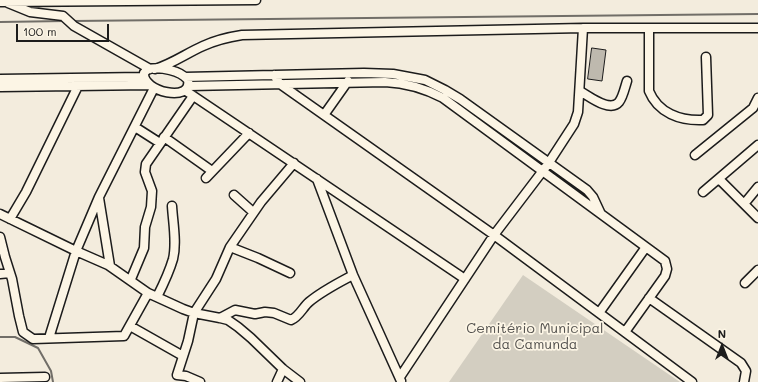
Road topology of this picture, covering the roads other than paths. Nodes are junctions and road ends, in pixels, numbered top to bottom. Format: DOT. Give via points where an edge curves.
graph roads {
  1 [pos="232,0"];
  2 [pos="256,0"];
  3 [pos="3,1"];
  4 [pos="583,28"];
  5 [pos="649,28"];
  6 [pos="758,28"];
  7 [pos="184,56"];
  8 [pos="706,57"];
  9 [pos="153,69"];
  10 [pos="182,75"];
  11 [pos="274,75"];
  12 [pos="143,77"];
  13 [pos="0,79"];
  14 [pos="348,82"];
  15 [pos="627,82"];
  16 [pos="280,84"];
  17 [pos="78,86"];
  18 [pos="152,86"];
  19 [pos="0,87"];
  20 [pos="187,88"];
  21 [pos="580,91"];
  22 [pos="193,96"];
  23 [pos="757,103"];
  24 [pos="324,115"];
  25 [pos="135,127"];
  26 [pos="249,133"];
  27 [pos="162,140"];
  28 [pos="758,145"];
  29 [pos="695,155"];
  30 [pos="294,164"];
  31 [pos="548,164"];
  32 [pos="212,171"];
  33 [pos="543,172"];
  34 [pos="206,178"];
  35 [pos="317,178"];
  36 [pos="719,179"];
  37 [pos="758,187"];
  38 [pos="703,192"];
  39 [pos="234,195"];
  40 [pos="99,197"];
  41 [pos="744,204"];
  42 [pos="172,206"];
  43 [pos="253,212"];
  44 [pos="600,213"];
  45 [pos="0,214"];
  46 [pos="758,218"];
  47 [pos="10,219"];
  48 [pos="494,235"];
  49 [pos="0,237"];
  50 [pos="230,247"];
  51 [pos="646,247"];
  52 [pos="76,251"];
  53 [pos="110,266"];
  54 [pos="758,270"];
  55 [pos="10,273"];
  56 [pos="290,273"];
  57 [pos="0,274"];
  58 [pos="353,275"];
  59 [pos="131,279"];
  60 [pos="465,279"];
  61 [pos="745,283"];
  62 [pos="148,293"];
  63 [pos="157,297"];
  64 [pos="649,298"];
  65 [pos="599,312"];
  66 [pos="194,313"];
  67 [pos="220,318"];
  68 [pos="130,326"];
  69 [pos="625,332"];
  70 [pos="49,338"];
  71 [pos="183,356"];
  72 [pos="283,369"];
  73 [pos="45,377"];
  74 [pos="0,378"];
  75 [pos="175,379"];
  76 [pos="401,380"];
  77 [pos="200,382"];
  78 [pos="277,382"];
  79 [pos="300,382"];
  80 [pos="692,382"];
  81 [pos="744,382"];
  1 -- 2 [label="street"];
  1 -- 3 [label="street"];
  3 -- 9 [label="street" via="30,12 63,16 74,26"];
  4 -- 5 [label="street"];
  4 -- 7 [label="street" via="242,35 204,45"];
  4 -- 21 [label="street"];
  5 -- 6 [label="street"];
  5 -- 8 [label="street" via="648,91 652,99 667,113 693,121 703,120 708,115"];
  7 -- 9 [label="street"];
  7 -- 10 [label="street" via="180,67"];
  9 -- 10 [label="street" via="168,70"];
  9 -- 12 [label="street" via="144,72"];
  10 -- 11 [label="street"];
  10 -- 20 [label="street" via="188,80"];
  11 -- 16 [label="street"];
  11 -- 31 [label="street" via="393,74 425,80 460,100"];
  12 -- 13 [label="street"];
  12 -- 18 [label="street"];
  14 -- 16 [label="street"];
  14 -- 24 [label="street"];
  14 -- 33 [label="street" via="398,83 431,92 453,105"];
  15 -- 21 [label="street" via="619,102 612,106 604,105"];
  16 -- 20 [label="street"];
  16 -- 24 [label="street"];
  17 -- 18 [label="street"];
  17 -- 19 [label="street"];
  17 -- 47 [label="street"];
  18 -- 20 [label="street" via="174,93"];
  18 -- 25 [label="street"];
  20 -- 22 [label="street"];
  21 -- 31 [label="street" via="577,118"];
  22 -- 26 [label="street"];
  22 -- 27 [label="street"];
  23 -- 29 [label="street"];
  24 -- 48 [label="street"];
  25 -- 27 [label="street"];
  25 -- 40 [label="street"];
  26 -- 30 [label="street"];
  26 -- 32 [label="street"];
  27 -- 32 [label="street"];
  27 -- 59 [label="street" via="145,168 152,187 151,207 145,227 144,248"];
  28 -- 36 [label="street"];
  30 -- 35 [label="street"];
  30 -- 43 [label="street"];
  31 -- 33 [label="street"];
  31 -- 44 [label="street" via="587,190"];
  32 -- 34 [label="street"];
  33 -- 44 [label="street"];
  33 -- 48 [label="street"];
  35 -- 58 [label="street"];
  35 -- 60 [label="street"];
  36 -- 38 [label="street"];
  36 -- 41 [label="street"];
  37 -- 41 [label="street"];
  39 -- 43 [label="street"];
  40 -- 52 [label="street"];
  40 -- 53 [label="street"];
  41 -- 46 [label="street"];
  42 -- 63 [label="street" via="175,244 173,258"];
  43 -- 50 [label="street"];
  44 -- 51 [label="street"];
  45 -- 47 [label="street"];
  47 -- 52 [label="street"];
  48 -- 60 [label="street"];
  48 -- 65 [label="street"];
  49 -- 55 [label="street"];
  50 -- 56 [label="street"];
  50 -- 66 [label="street" via="216,279"];
  51 -- 64 [label="street" via="663,259 667,266 665,276"];
  51 -- 65 [label="street"];
  52 -- 53 [label="street"];
  52 -- 70 [label="street"];
  53 -- 59 [label="street"];
  54 -- 61 [label="street"];
  55 -- 57 [label="street"];
  55 -- 70 [label="street" via="23,332 33,339"];
  58 -- 67 [label="street" via="321,293 291,320 274,313 254,314 235,310"];
  58 -- 76 [label="street"];
  59 -- 62 [label="street"];
  60 -- 76 [label="street"];
  62 -- 63 [label="street"];
  62 -- 68 [label="street"];
  63 -- 66 [label="street"];
  64 -- 69 [label="street"];
  64 -- 81 [label="street" via="741,363 746,371"];
  65 -- 69 [label="street"];
  66 -- 67 [label="street"];
  66 -- 71 [label="street"];
  67 -- 72 [label="street" via="238,327"];
  68 -- 70 [label="street" via="123,337"];
  68 -- 71 [label="street"];
  69 -- 80 [label="street"];
  71 -- 75 [label="street"];
  72 -- 78 [label="street"];
  72 -- 79 [label="street"];
  73 -- 74 [label="street"];
  75 -- 77 [label="street" via="186,376"];
}
